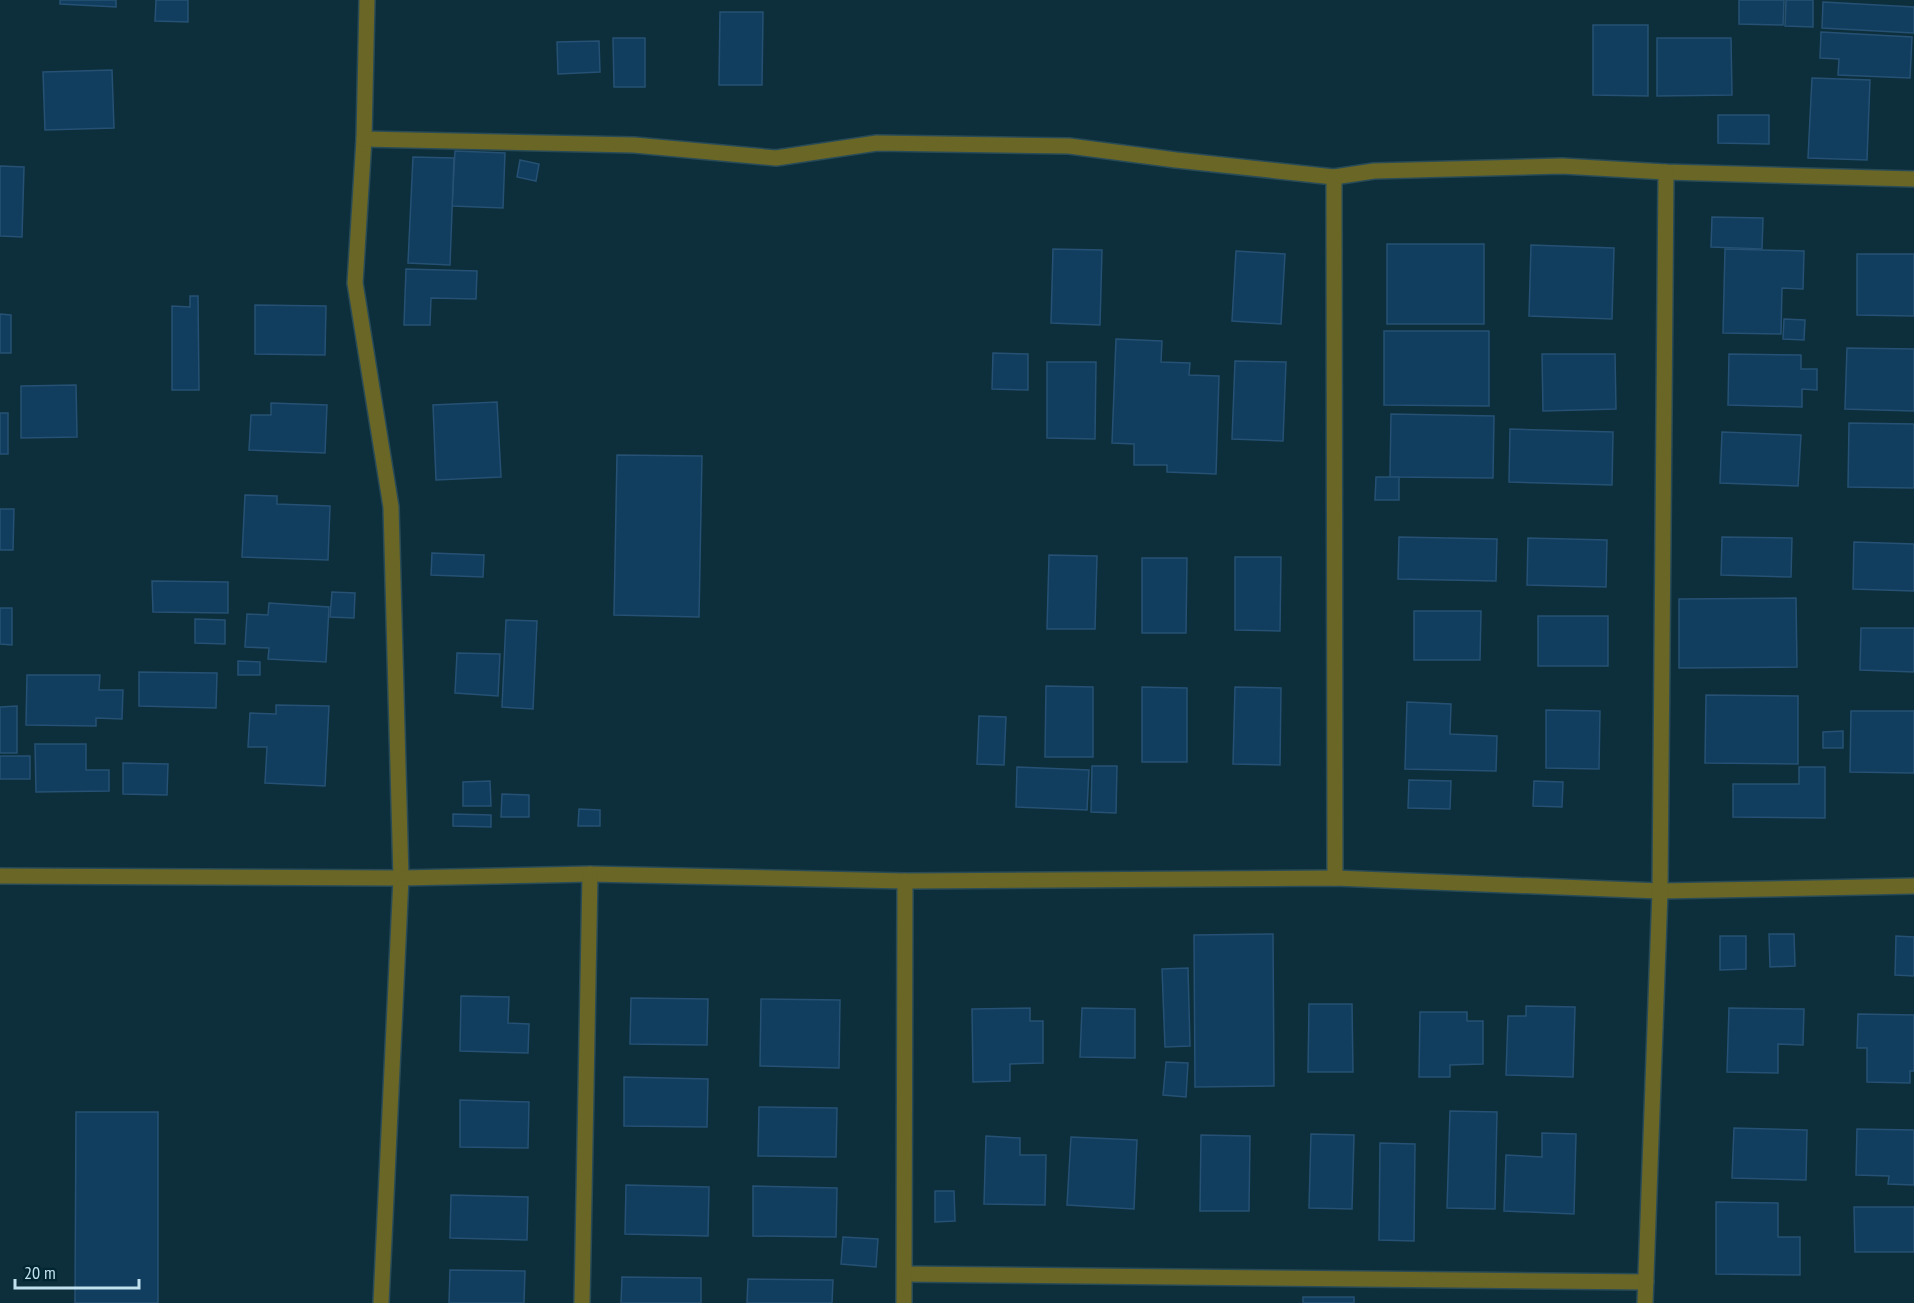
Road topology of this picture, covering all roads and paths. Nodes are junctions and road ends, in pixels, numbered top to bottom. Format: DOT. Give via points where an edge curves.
graph roads {
  1 [pos="368,0"];
  2 [pos="364,139"];
  3 [pos="1666,172"];
  4 [pos="1334,177"];
  5 [pos="1914,179"];
  6 [pos="590,874"];
  7 [pos="0,876"];
  8 [pos="401,878"];
  9 [pos="1335,878"];
  10 [pos="905,881"];
  11 [pos="1914,886"];
  12 [pos="1660,891"];
  13 [pos="904,1274"];
  14 [pos="1646,1282"];
  15 [pos="381,1303"];
  16 [pos="582,1303"];
  17 [pos="904,1303"];
  18 [pos="1645,1303"];
  1 -- 2 [label="street"];
  2 -- 4 [label="street" via="634,145 776,158 877,143 1069,146"];
  2 -- 8 [label="street" via="355,283 391,507"];
  3 -- 4 [label="street" via="1562,166 1374,171"];
  3 -- 5 [label="street"];
  3 -- 12 [label="street"];
  4 -- 9 [label="street"];
  6 -- 8 [label="street"];
  6 -- 10 [label="street"];
  6 -- 16 [label="street"];
  7 -- 8 [label="street"];
  8 -- 15 [label="street"];
  9 -- 10 [label="street"];
  9 -- 12 [label="street"];
  10 -- 13 [label="street"];
  11 -- 12 [label="street"];
  12 -- 14 [label="street"];
  13 -- 14 [label="street"];
  13 -- 17 [label="street"];
  14 -- 18 [label="street"];
}
